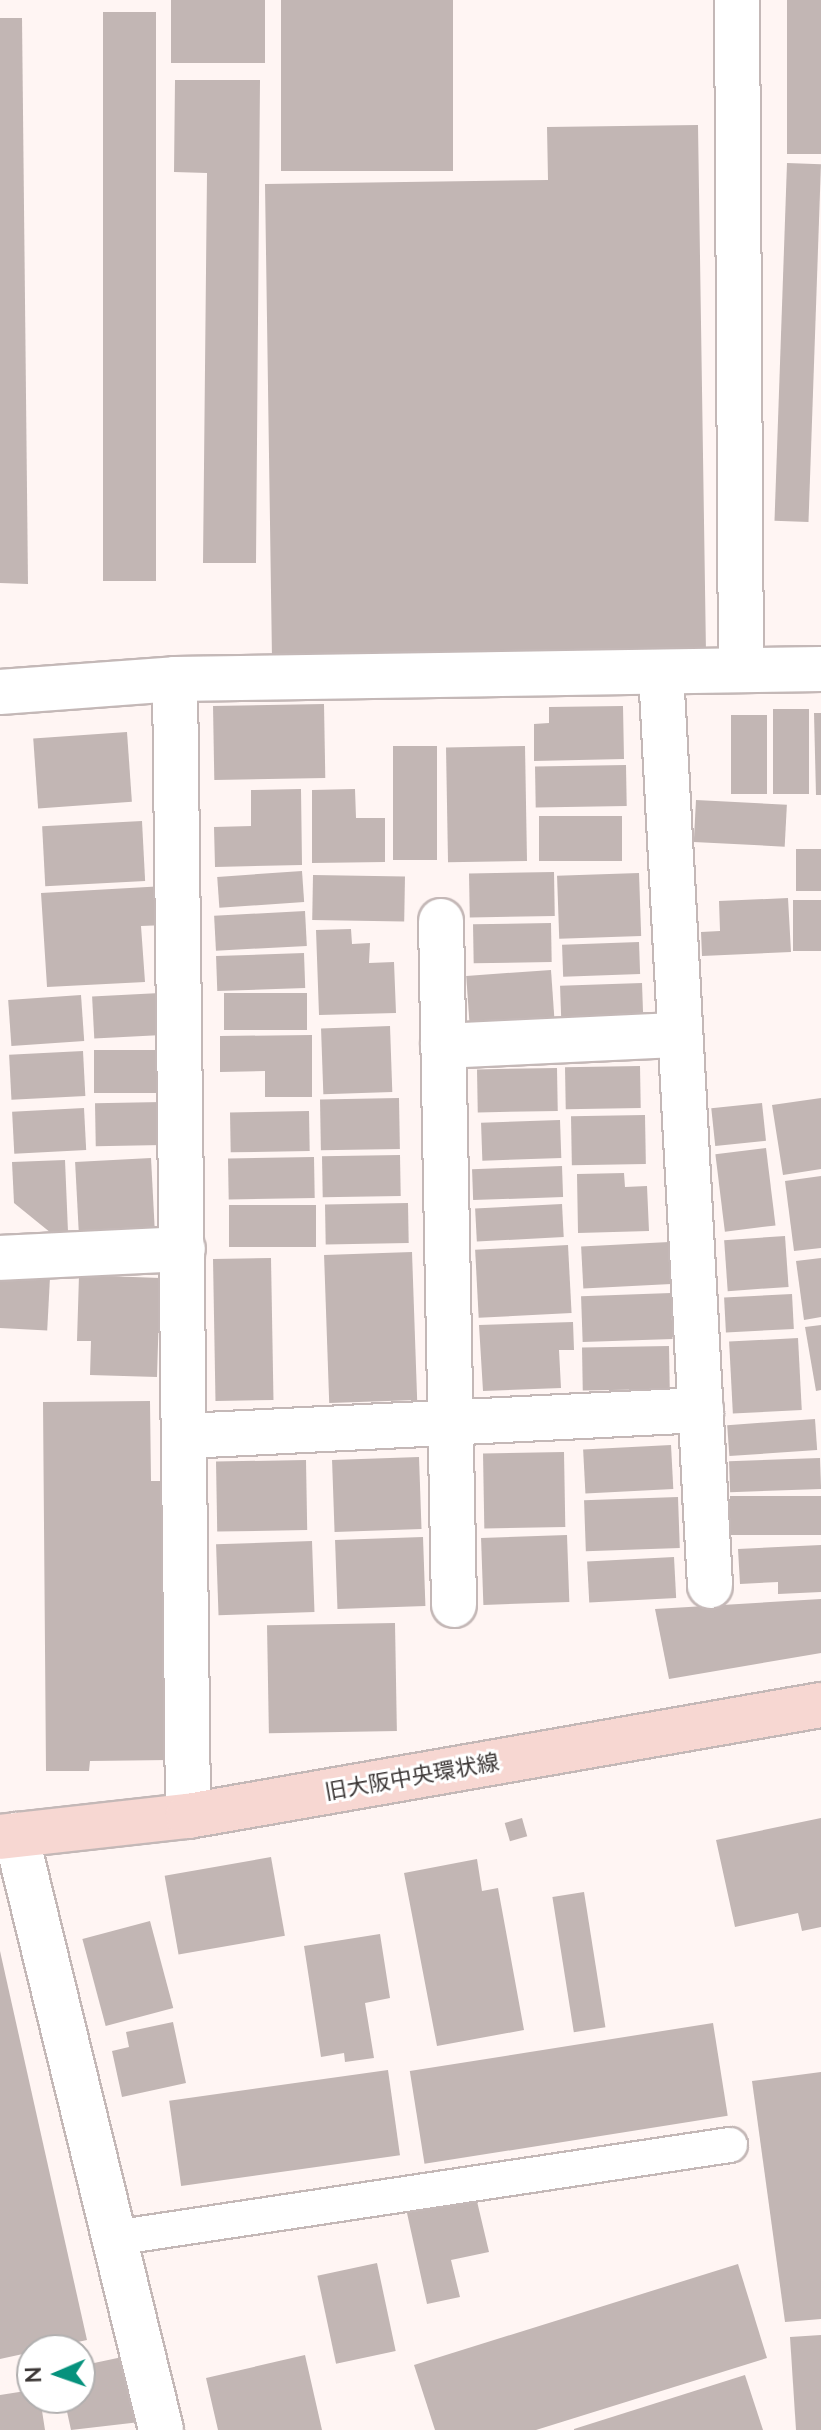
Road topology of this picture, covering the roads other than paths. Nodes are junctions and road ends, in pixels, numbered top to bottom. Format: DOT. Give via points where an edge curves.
graph roads {
  1 [pos="737,0"];
  2 [pos="821,669"];
  3 [pos="741,670"];
  4 [pos="661,672"];
  5 [pos="175,679"];
  6 [pos="0,692"];
  7 [pos="441,921"];
  8 [pos="680,1035"];
  9 [pos="443,1046"];
  10 [pos="183,1249"];
  11 [pos="0,1250"];
  12 [pos="701,1410"];
  13 [pos="450,1424"];
  14 [pos="186,1436"];
  15 [pos="710,1586"];
  16 [pos="454,1605"];
  17 [pos="821,1705"];
  18 [pos="188,1816"];
  19 [pos="8,1836"];
  20 [pos="730,2145"];
  21 [pos="114,2238"];
  22 [pos="161,2430"];
  1 -- 3 [label="street"];
  2 -- 3 [label="street"];
  3 -- 4 [label="street"];
  4 -- 5 [label="street"];
  4 -- 8 [label="street"];
  5 -- 6 [label="street"];
  5 -- 10 [label="street"];
  7 -- 9 [label="street"];
  8 -- 9 [label="street"];
  8 -- 12 [label="street"];
  9 -- 13 [label="street"];
  10 -- 11 [label="street"];
  10 -- 14 [label="street"];
  12 -- 13 [label="street"];
  12 -- 15 [label="street"];
  13 -- 14 [label="street"];
  13 -- 16 [label="street"];
  14 -- 18 [label="street"];
  17 -- 18 [label="main road, 旧大阪中央環状線"];
  18 -- 19 [label="main road, 旧大阪中央環状線"];
  19 -- 21 [label="street"];
  20 -- 21 [label="lane"];
  21 -- 22 [label="street"];
}
